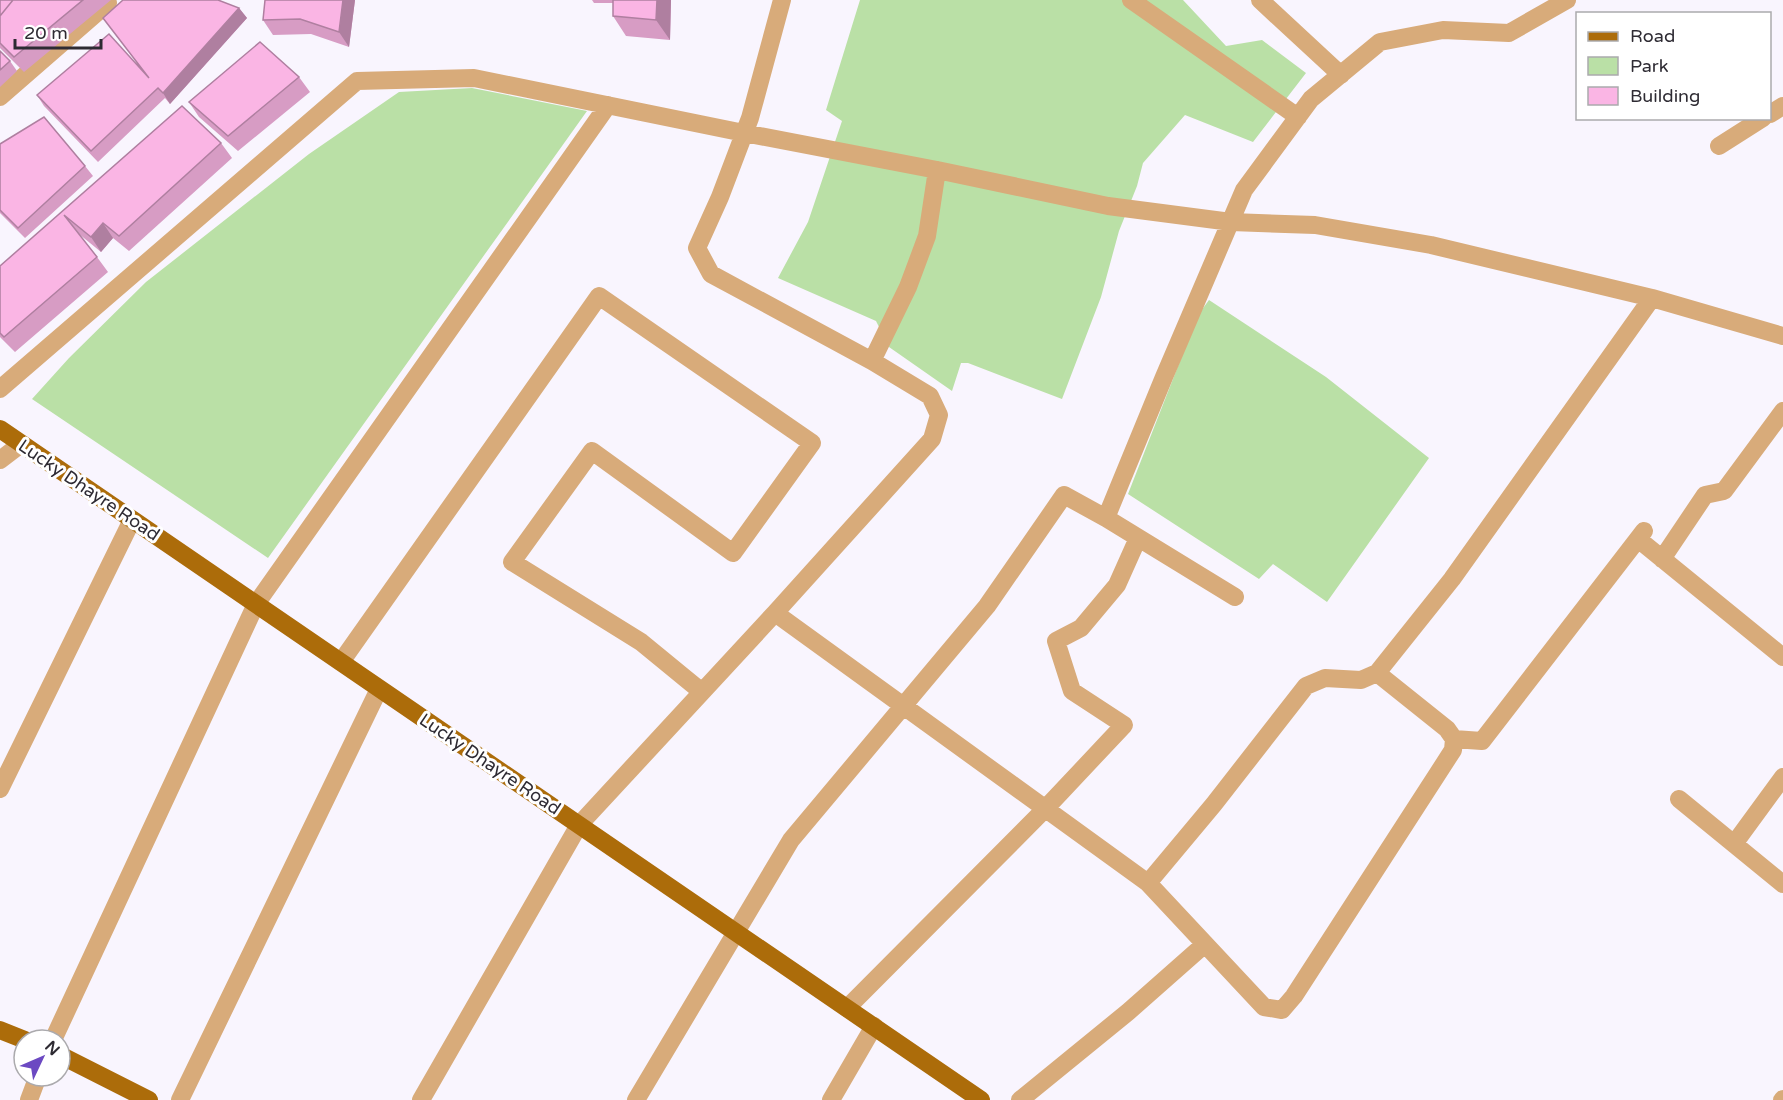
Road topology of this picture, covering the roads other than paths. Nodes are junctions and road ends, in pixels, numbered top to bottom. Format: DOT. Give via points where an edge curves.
graph roads {
  1 [pos="782,0"];
  2 [pos="1131,0"];
  3 [pos="1260,0"];
  4 [pos="1568,0"];
  5 [pos="108,3"];
  6 [pos="1341,75"];
  7 [pos="0,97"];
  8 [pos="608,105"];
  9 [pos="1298,117"];
  10 [pos="1760,120"];
  11 [pos="744,133"];
  12 [pos="1719,147"];
  13 [pos="937,170"];
  14 [pos="1230,222"];
  15 [pos="1652,298"];
  16 [pos="1783,336"];
  17 [pos="872,361"];
  18 [pos="0,389"];
  19 [pos="1783,411"];
  20 [pos="0,429"];
  21 [pos="21,444"];
  22 [pos="0,460"];
  23 [pos="1106,518"];
  24 [pos="132,520"];
  25 [pos="1138,538"];
  26 [pos="1662,559"];
  27 [pos="1235,597"];
  28 [pos="256,604"];
  29 [pos="776,614"];
  30 [pos="1780,649"];
  31 [pos="341,662"];
  32 [pos="1377,673"];
  33 [pos="379,688"];
  34 [pos="702,692"];
  35 [pos="904,705"];
  36 [pos="1454,739"];
  37 [pos="1783,777"];
  38 [pos="0,789"];
  39 [pos="1679,799"];
  40 [pos="1046,809"];
  41 [pos="579,825"];
  42 [pos="1734,844"];
  43 [pos="1148,883"];
  44 [pos="1783,885"];
  45 [pos="735,932"];
  46 [pos="1205,944"];
  47 [pos="847,1008"];
  48 [pos="874,1026"];
  49 [pos="59,1028"];
  50 [pos="72,1061"];
  51 [pos="149,1100"];
  52 [pos="180,1100"];
  53 [pos="421,1100"];
  54 [pos="636,1100"];
  55 [pos="831,1100"];
  56 [pos="981,1100"];
  57 [pos="1020,1100"];
  1 -- 11 [label="street"];
  2 -- 9 [label="street"];
  3 -- 6 [label="street"];
  4 -- 6 [label="street" via="1509,33 1443,30 1380,42"];
  5 -- 7 [label="street"];
  6 -- 9 [label="street" via="1311,99"];
  8 -- 11 [label="street"];
  8 -- 18 [label="street" via="474,78 357,81"];
  8 -- 28 [label="street"];
  9 -- 14 [label="street" via="1244,190"];
  10 -- 12 [label="street"];
  11 -- 13 [label="street"];
  11 -- 17 [label="street" via="697,248 711,274"];
  13 -- 14 [label="street" via="1108,206"];
  13 -- 17 [label="street" via="927,236"];
  14 -- 15 [label="street" via="1314,225 1431,245"];
  14 -- 23 [label="street"];
  15 -- 16 [label="street"];
  15 -- 32 [label="street" via="1452,579"];
  17 -- 29 [label="street" via="930,396 939,415 932,439"];
  19 -- 26 [label="street" via="1724,491 1705,495"];
  20 -- 21 [label="main road, Lucky Dhayre Road"];
  21 -- 22 [label="street"];
  21 -- 24 [label="main road, Lucky Dhayre Road"];
  23 -- 25 [label="street"];
  23 -- 35 [label="street" via="1064,495 987,606"];
  24 -- 28 [label="main road, Lucky Dhayre Road"];
  24 -- 38 [label="street"];
  25 -- 27 [label="street"];
  25 -- 40 [label="street" via="1118,585 1081,628 1056,641 1072,691 1125,725"];
  26 -- 30 [label="street"];
  26 -- 36 [label="street" via="1641,535 1482,741"];
  28 -- 31 [label="main road, Lucky Dhayre Road"];
  28 -- 49 [label="street"];
  29 -- 34 [label="street"];
  29 -- 35 [label="street"];
  31 -- 33 [label="main road, Lucky Dhayre Road"];
  31 -- 34 [label="street" via="599,296 812,443 733,553 592,451 512,562 641,642"];
  32 -- 36 [label="street" via="1447,729"];
  32 -- 43 [label="street" via="1361,680 1325,678 1306,686"];
  33 -- 41 [label="main road, Lucky Dhayre Road"];
  33 -- 52 [label="street"];
  34 -- 41 [label="street"];
  35 -- 40 [label="street"];
  35 -- 45 [label="street" via="791,840"];
  36 -- 46 [label="street" via="1453,750 1282,1010 1264,1007"];
  37 -- 42 [label="street"];
  39 -- 42 [label="street"];
  40 -- 43 [label="street"];
  40 -- 47 [label="street"];
  41 -- 45 [label="main road, Lucky Dhayre Road"];
  41 -- 53 [label="street"];
  42 -- 44 [label="street"];
  43 -- 46 [label="street"];
  45 -- 47 [label="main road, Lucky Dhayre Road"];
  45 -- 54 [label="street"];
  46 -- 57 [label="street"];
  47 -- 48 [label="main road, Lucky Dhayre Road"];
  48 -- 55 [label="street"];
  48 -- 56 [label="main road, Lucky Dhayre Road"];
  50 -- 51 [label="main road"];
}
